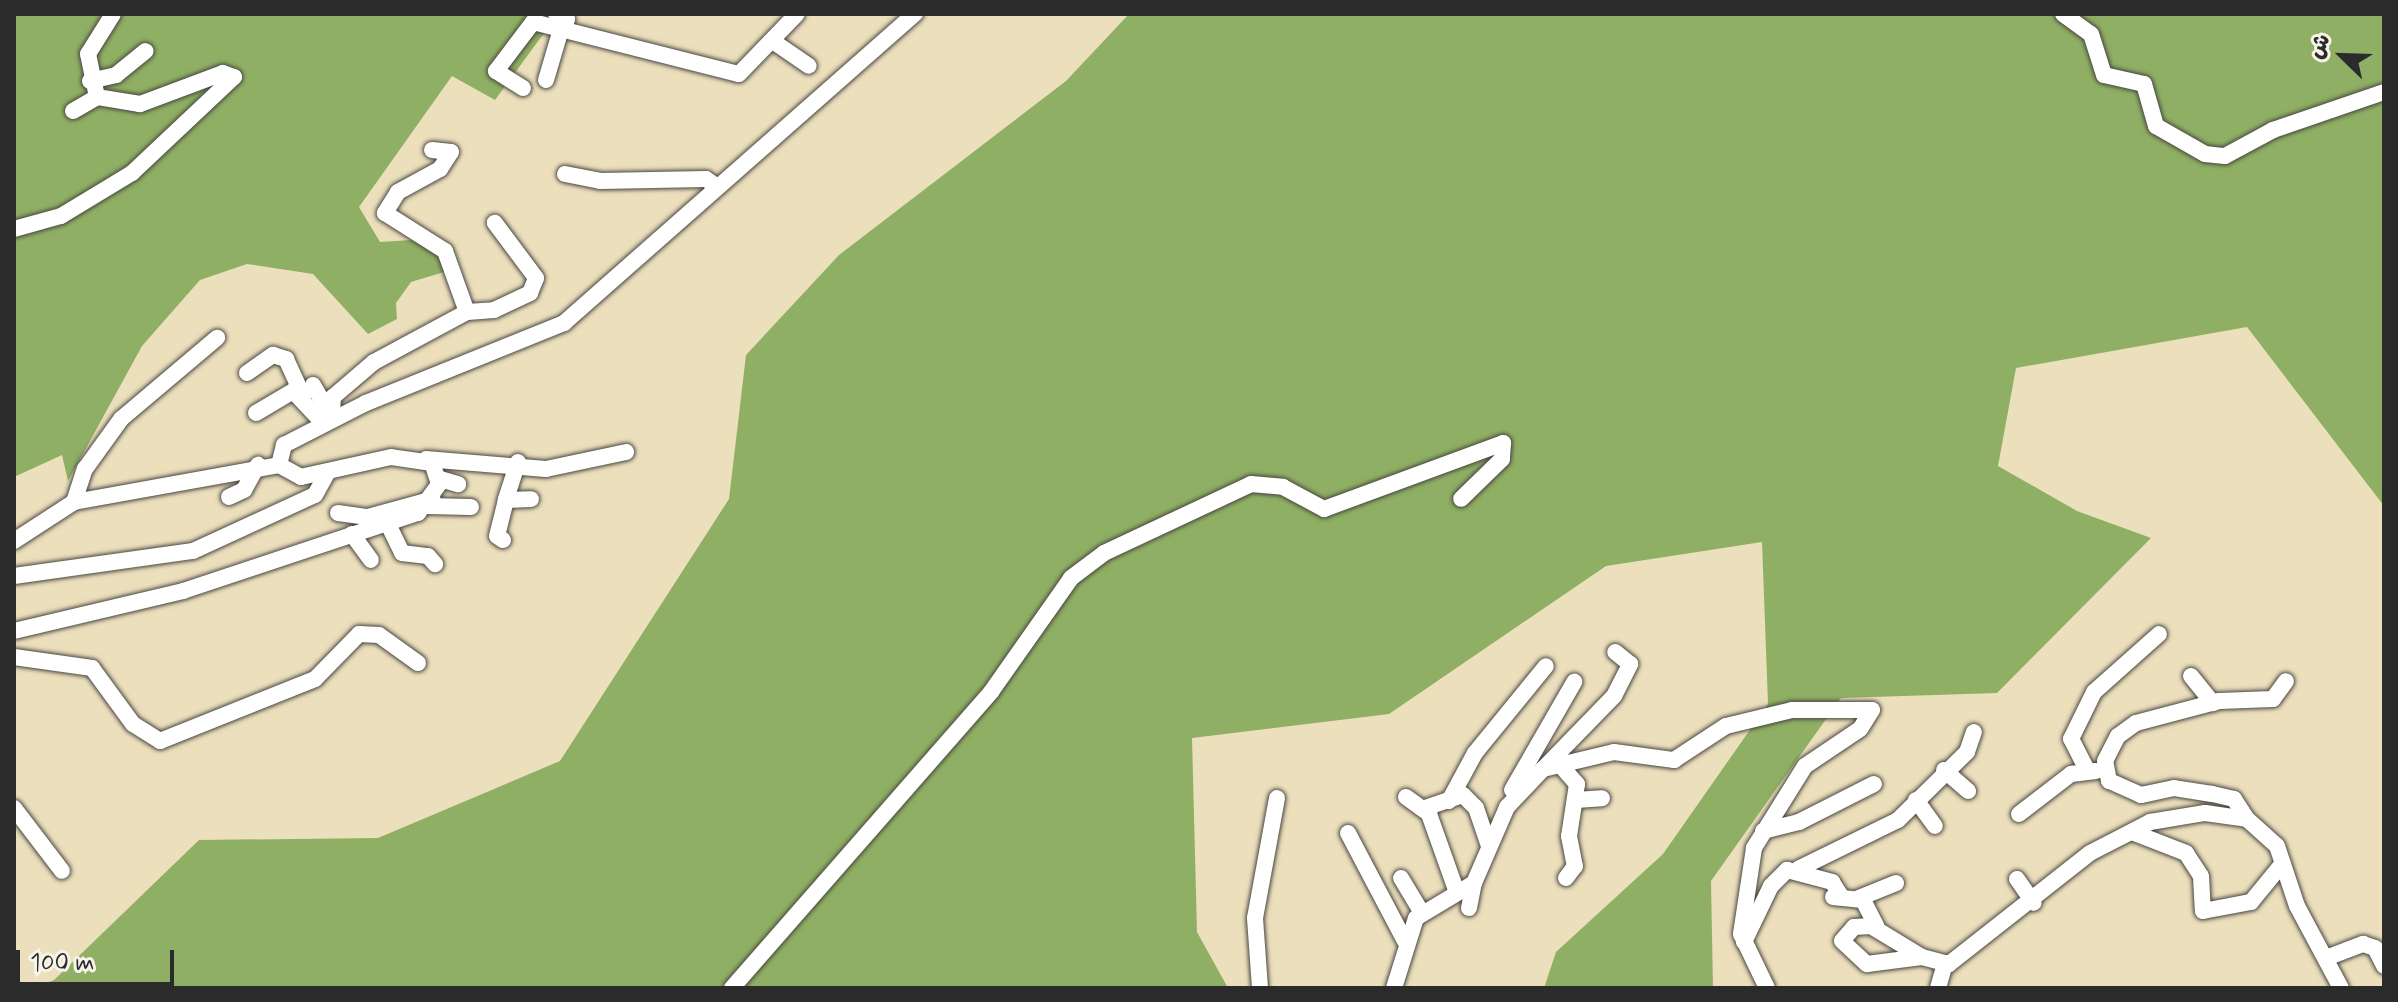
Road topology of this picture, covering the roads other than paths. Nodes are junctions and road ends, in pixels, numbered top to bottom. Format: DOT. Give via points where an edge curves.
graph roads {
  1 [pos="113,14"];
  2 [pos="797,14"];
  3 [pos="915,14"];
  4 [pos="2063,14"];
  5 [pos="560,25"];
  6 [pos="774,42"];
  7 [pos="146,51"];
  8 [pos="809,66"];
  9 [pos="546,80"];
  10 [pos="523,88"];
  11 [pos="93,89"];
  12 [pos="2384,92"];
  13 [pos="73,111"];
  14 [pos="432,150"];
  15 [pos="565,174"];
  16 [pos="716,186"];
  17 [pos="495,223"];
  18 [pos="14,229"];
  19 [pos="467,312"];
  20 [pos="217,338"];
  21 [pos="247,373"];
  22 [pos="308,391"];
  23 [pos="256,413"];
  24 [pos="328,418"];
  25 [pos="626,452"];
  26 [pos="416,459"];
  27 [pos="518,462"];
  28 [pos="258,465"];
  29 [pos="279,465"];
  30 [pos="327,473"];
  31 [pos="440,479"];
  32 [pos="458,484"];
  33 [pos="229,497"];
  34 [pos="531,499"];
  35 [pos="1461,499"];
  36 [pos="506,500"];
  37 [pos="74,502"];
  38 [pos="430,502"];
  39 [pos="471,507"];
  40 [pos="338,513"];
  41 [pos="388,524"];
  42 [pos="352,534"];
  43 [pos="503,540"];
  44 [pos="14,541"];
  45 [pos="371,560"];
  46 [pos="435,564"];
  47 [pos="14,576"];
  48 [pos="14,631"];
  49 [pos="2159,634"];
  50 [pos="1615,652"];
  51 [pos="14,657"];
  52 [pos="418,663"];
  53 [pos="1546,666"];
  54 [pos="2191,676"];
  55 [pos="2286,681"];
  56 [pos="1574,682"];
  57 [pos="2213,703"];
  58 [pos="1974,732"];
  59 [pos="1562,767"];
  60 [pos="2086,768"];
  61 [pos="1543,769"];
  62 [pos="1944,770"];
  63 [pos="2104,776"];
  64 [pos="1874,784"];
  65 [pos="1968,791"];
  66 [pos="1406,797"];
  67 [pos="1277,798"];
  68 [pos="1602,798"];
  69 [pos="1576,800"];
  70 [pos="1916,800"];
  71 [pos="1453,801"];
  72 [pos="1507,807"];
  73 [pos="14,808"];
  74 [pos="1425,808"];
  75 [pos="2019,814"];
  76 [pos="2247,819"];
  77 [pos="1935,826"];
  78 [pos="1268,828"];
  79 [pos="1763,831"];
  80 [pos="2132,832"];
  81 [pos="1348,833"];
  82 [pos="1489,846"];
  83 [pos="2283,863"];
  84 [pos="1798,869"];
  85 [pos="62,871"];
  86 [pos="1474,873"];
  87 [pos="1272,875"];
  88 [pos="1401,878"];
  89 [pos="1566,878"];
  90 [pos="2017,879"];
  91 [pos="1896,883"];
  92 [pos="1456,890"];
  93 [pos="1859,898"];
  94 [pos="2034,903"];
  95 [pos="1469,908"];
  96 [pos="1422,913"];
  97 [pos="1877,927"];
  98 [pos="1405,941"];
  99 [pos="1744,942"];
  100 [pos="1922,957"];
  101 [pos="2326,958"];
  102 [pos="1945,963"];
  103 [pos="2384,966"];
  104 [pos="732,988"];
  105 [pos="1260,988"];
  106 [pos="1394,988"];
  107 [pos="1767,988"];
  108 [pos="1938,988"];
  109 [pos="2341,988"];
  1 -- 11 [label="street" via="88,54"];
  2 -- 6 [label="street"];
  3 -- 16 [label="street"];
  4 -- 12 [label="street" via="2091,34 2104,75 2144,84 2156,126 2205,154 2225,156 2273,130"];
  5 -- 6 [label="street" via="739,74"];
  5 -- 9 [label="street"];
  5 -- 10 [label="street" via="533,22 497,66 496,77"];
  6 -- 8 [label="street"];
  7 -- 11 [label="street"];
  11 -- 13 [label="street"];
  11 -- 18 [label="street" via="140,104 223,73 234,77 132,173 61,216"];
  14 -- 19 [label="street" via="451,152 440,169 398,192 385,213 445,251"];
  15 -- 16 [label="street" via="600,181 706,179"];
  16 -- 24 [label="street" via="564,323"];
  17 -- 19 [label="street" via="536,282 515,303"];
  19 -- 24 [label="street" via="404,354 352,378"];
  20 -- 37 [label="street" via="121,419 85,469"];
  21 -- 22 [label="street" via="273,355 286,359"];
  22 -- 23 [label="street" via="293,391"];
  22 -- 24 [label="street"];
  24 -- 29 [label="street" via="284,445"];
  25 -- 27 [label="street" via="556,468"];
  26 -- 27 [label="street"];
  26 -- 30 [label="street" via="391,457"];
  26 -- 31 [label="street" via="432,463"];
  27 -- 36 [label="street"];
  28 -- 29 [label="street"];
  28 -- 33 [label="street" via="244,490"];
  28 -- 37 [label="street"];
  29 -- 30 [label="street" via="301,477"];
  30 -- 47 [label="street" via="315,495 193,551"];
  31 -- 32 [label="street"];
  31 -- 38 [label="street"];
  34 -- 36 [label="street"];
  35 -- 104 [label="street" via="1502,459 1503,443 1324,509 1283,487 1251,484 1104,553 1071,578 991,692"];
  36 -- 43 [label="street" via="497,536"];
  37 -- 44 [label="street"];
  38 -- 39 [label="street"];
  38 -- 40 [label="street" via="368,517"];
  38 -- 41 [label="street"];
  41 -- 42 [label="street"];
  41 -- 46 [label="street" via="402,553 428,556"];
  42 -- 45 [label="street"];
  42 -- 48 [label="street" via="183,591"];
  49 -- 60 [label="street" via="2094,692 2071,739"];
  50 -- 61 [label="street" via="1630,664 1614,696"];
  51 -- 52 [label="street" via="92,668 133,724 160,741 315,679 359,634 379,635"];
  53 -- 71 [label="street" via="1475,753"];
  54 -- 57 [label="street"];
  55 -- 57 [label="street" via="2273,699 2241,691"];
  56 -- 72 [label="street"];
  57 -- 63 [label="street" via="2125,729"];
  58 -- 62 [label="street" via="1967,752"];
  59 -- 61 [label="street"];
  59 -- 69 [label="street" via="1577,784"];
  59 -- 79 [label="street" via="1614,752 1674,760 1726,726 1792,710 1872,710 1860,729 1805,766"];
  60 -- 63 [label="street"];
  60 -- 75 [label="street"];
  61 -- 72 [label="street"];
  62 -- 65 [label="street"];
  62 -- 70 [label="street"];
  63 -- 76 [label="street" via="2141,795 2174,788 2234,799"];
  64 -- 79 [label="street" via="1799,822"];
  66 -- 74 [label="street"];
  67 -- 78 [label="street"];
  68 -- 69 [label="street"];
  69 -- 89 [label="street" via="1569,836 1575,866"];
  70 -- 77 [label="street"];
  70 -- 84 [label="street" via="1888,826"];
  71 -- 74 [label="street"];
  71 -- 82 [label="street" via="1476,808"];
  72 -- 82 [label="street"];
  73 -- 85 [label="street"];
  74 -- 92 [label="street"];
  76 -- 80 [label="street" via="2192,813"];
  76 -- 83 [label="street" via="2267,833"];
  78 -- 87 [label="street"];
  78 -- 105 [label="street" via="1255,918"];
  79 -- 99 [label="street" via="1740,913"];
  80 -- 83 [label="street" via="2186,853 2201,876 2203,911 2251,902"];
  80 -- 94 [label="street" via="2090,853"];
  81 -- 98 [label="street"];
  82 -- 86 [label="street"];
  83 -- 101 [label="street"];
  84 -- 93 [label="street" via="1832,882 1837,897"];
  84 -- 99 [label="street" via="1771,886"];
  86 -- 92 [label="street"];
  86 -- 95 [label="street"];
  88 -- 96 [label="street"];
  90 -- 94 [label="street"];
  91 -- 93 [label="street"];
  92 -- 96 [label="street"];
  93 -- 97 [label="street"];
  94 -- 102 [label="street" via="1962,959"];
  96 -- 98 [label="street"];
  97 -- 100 [label="street"];
  97 -- 100 [label="street" via="1854,927 1843,936 1844,947 1867,964"];
  98 -- 106 [label="street"];
  99 -- 107 [label="street"];
  100 -- 102 [label="street"];
  101 -- 103 [label="street" via="2363,944 2375,948"];
  101 -- 109 [label="street"];
  102 -- 108 [label="street"];
}
